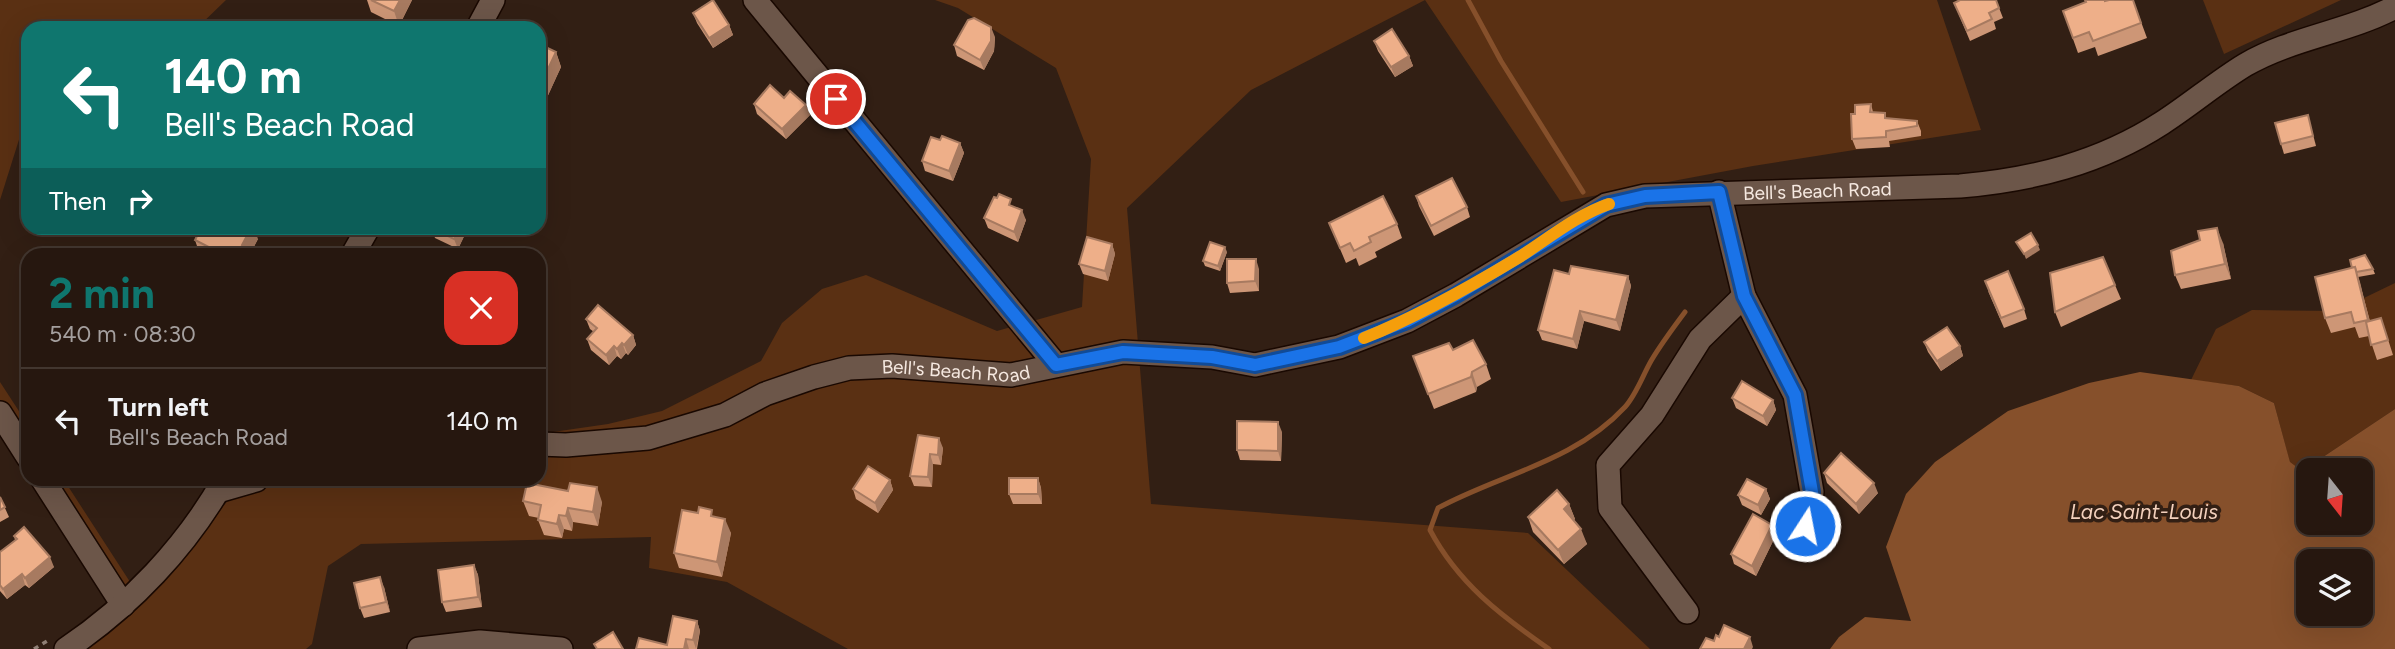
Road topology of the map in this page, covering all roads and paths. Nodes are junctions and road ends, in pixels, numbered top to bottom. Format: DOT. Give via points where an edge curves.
graph roads {
  1 [pos="494,0"];
  2 [pos="755,0"];
  3 [pos="2395,7"];
  4 [pos="482,21"];
  5 [pos="1719,192"];
  6 [pos="1744,296"];
  7 [pos="1056,365"];
  8 [pos="0,413"];
  9 [pos="546,444"];
  10 [pos="21,446"];
  11 [pos="47,486"];
  12 [pos="220,486"];
  13 [pos="1805,526"];
  14 [pos="123,605"];
  15 [pos="1687,612"];
  16 [pos="66,649"];
  17 [pos="419,649"];
  18 [pos="561,649"];
  1 -- 4 [label="street"];
  2 -- 7 [label="street"];
  3 -- 5 [label="street, Bell's Beach Road" via="2245,65 2160,124 2066,169 1960,186"];
  5 -- 6 [label="street"];
  5 -- 7 [label="street, Bell's Beach Road" via="1645,196 1606,205 1456,295 1407,321 1339,347 1255,365 1212,357 1123,352"];
  6 -- 13 [label="street" via="1795,395 1812,492"];
  6 -- 15 [label="street" via="1700,339 1652,415 1608,465 1610,508"];
  7 -- 9 [label="street, Bell's Beach Road" via="1011,375 892,366 849,368 765,394 725,415 648,438"];
  8 -- 10 [label="street"];
  11 -- 14 [label="street"];
  12 -- 14 [label="street" via="157,572"];
  14 -- 16 [label="street"];
  17 -- 18 [label="street" via="480,642"];
}
